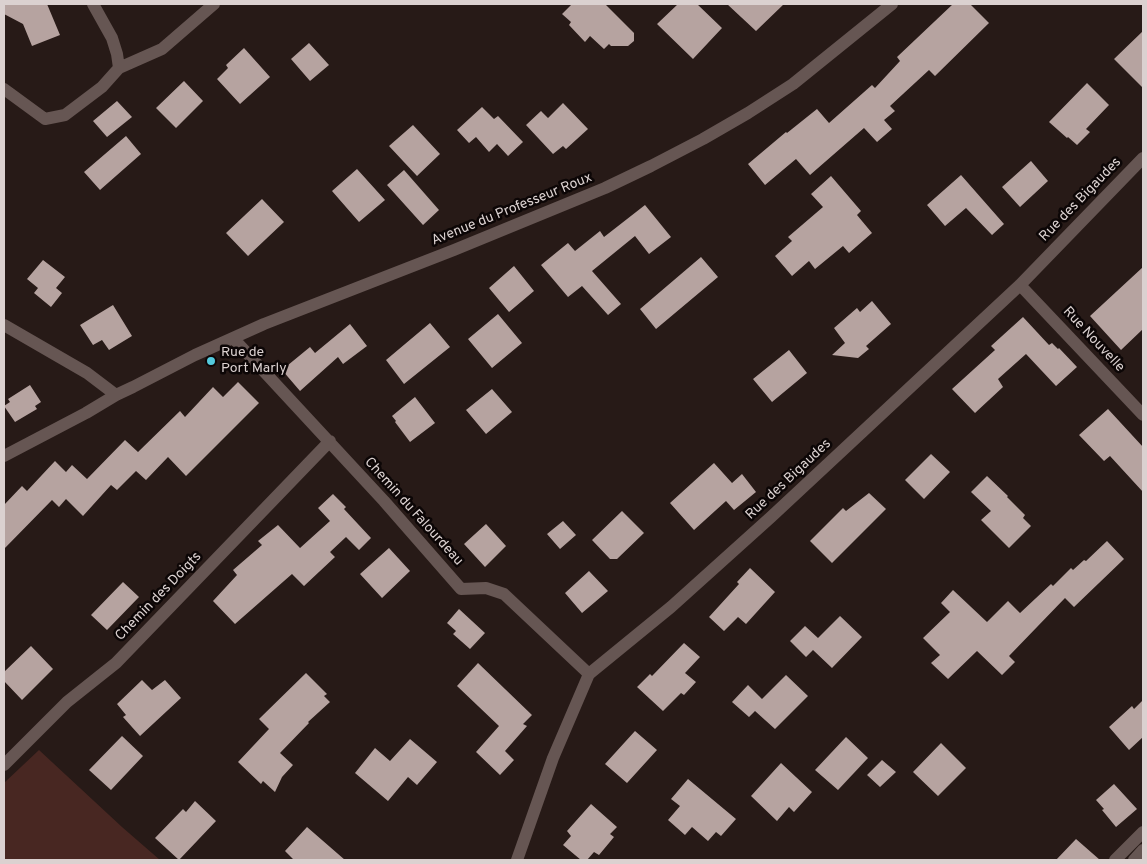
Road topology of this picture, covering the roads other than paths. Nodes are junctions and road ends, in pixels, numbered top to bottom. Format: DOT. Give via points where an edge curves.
graph roads {
  1 [pos="93,4"];
  2 [pos="214,4"];
  3 [pos="892,4"];
  4 [pos="119,68"];
  5 [pos="4,89"];
  6 [pos="1143,158"];
  7 [pos="1020,285"];
  8 [pos="4,325"];
  9 [pos="233,338"];
  10 [pos="116,395"];
  11 [pos="1143,415"];
  12 [pos="330,441"];
  13 [pos="4,456"];
  14 [pos="589,674"];
  15 [pos="4,765"];
  16 [pos="1143,832"];
  17 [pos="1143,850"];
  18 [pos="517,860"];
  19 [pos="1115,860"];
  20 [pos="1134,860"];
  1 -- 4 [label="street" via="112,38"];
  2 -- 4 [label="street" via="162,49"];
  3 -- 9 [label="street, Avenue du Professeur Roux" via="793,84 703,139 651,166 454,250"];
  4 -- 5 [label="street" via="80,105 64,115 45,119"];
  6 -- 7 [label="street, Rue des Bigaudes"];
  7 -- 11 [label="street, Rue Nouvelle"];
  7 -- 14 [label="street, Rue des Bigaudes" via="771,517 671,607"];
  8 -- 10 [label="street" via="87,373"];
  9 -- 10 [label="street, Avenue du Professeur Roux"];
  9 -- 12 [label="street, Chemin du Falourdeau"];
  10 -- 13 [label="street, Avenue du Professeur Roux"];
  12 -- 14 [label="street, Chemin du Falourdeau" via="461,589 486,588 504,594"];
  12 -- 15 [label="street, Chemin des Doigts" via="116,663 67,702"];
  14 -- 18 [label="street, Rue des Bigaudes" via="553,758"];
  16 -- 19 [label="street"];
  17 -- 20 [label="street"];
}
